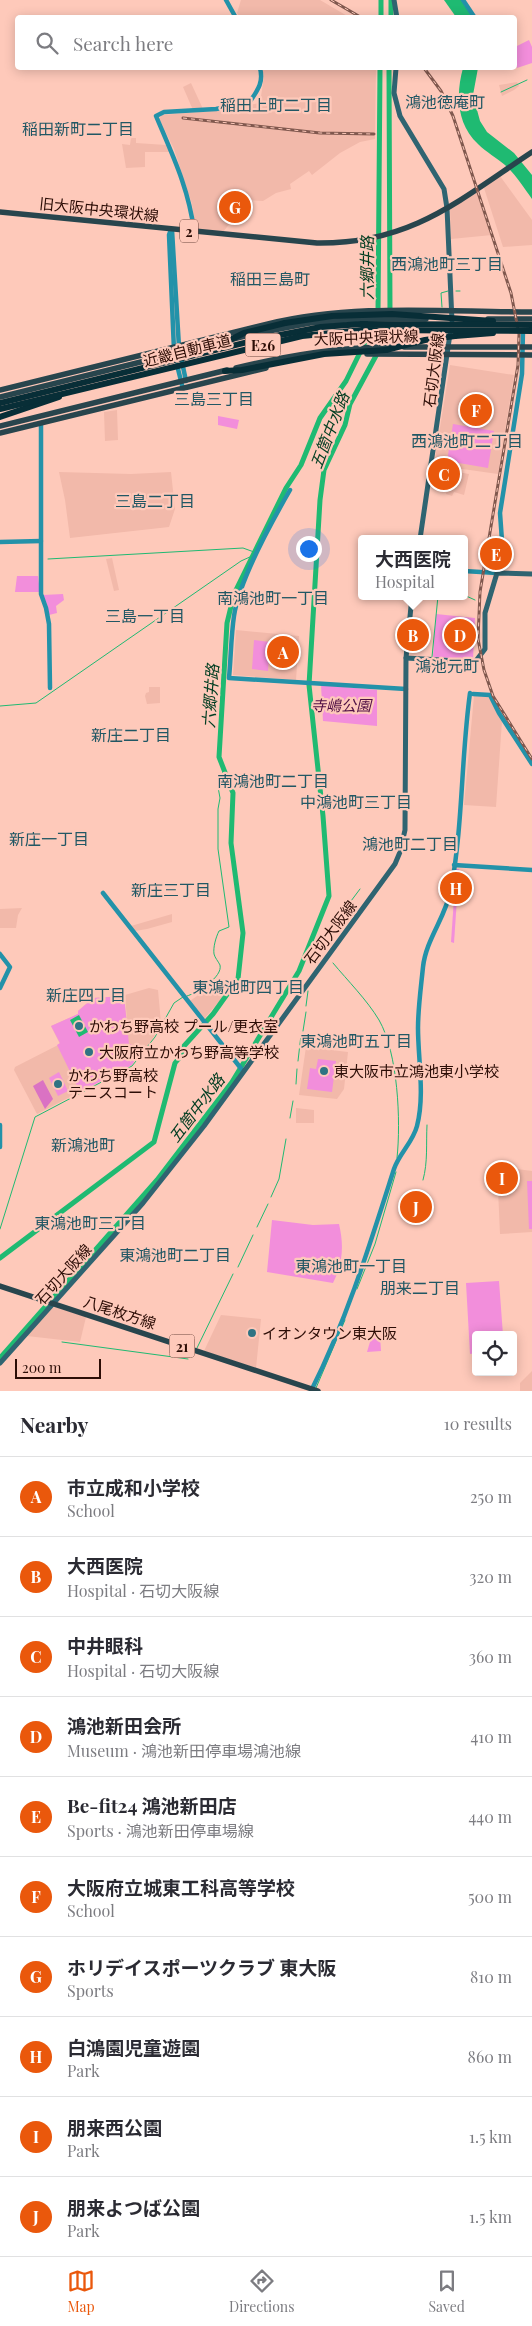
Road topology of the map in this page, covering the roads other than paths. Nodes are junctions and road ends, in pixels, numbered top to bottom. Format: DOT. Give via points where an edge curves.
graph roads {
  1 [pos="226,0"];
  2 [pos="394,0"];
  3 [pos="463,0"];
  4 [pos="234,15"];
  5 [pos="396,15"];
  6 [pos="473,15"];
  7 [pos="261,70"];
  8 [pos="396,70"];
  9 [pos="532,152"];
  10 [pos="447,208"];
  11 [pos="0,212"];
  12 [pos="171,229"];
  13 [pos="194,231"];
  14 [pos="452,312"];
  15 [pos="521,312"];
  16 [pos="532,312"];
  17 [pos="387,313"];
  18 [pos="452,319"];
  19 [pos="523,319"];
  20 [pos="532,322"];
  21 [pos="514,332"];
  22 [pos="532,332"];
  23 [pos="228,341"];
  24 [pos="176,346"];
  25 [pos="449,347"];
  26 [pos="524,347"];
  27 [pos="532,347"];
  28 [pos="178,353"];
  29 [pos="448,354"];
  30 [pos="524,355"];
  31 [pos="532,355"];
  32 [pos="225,371"];
  33 [pos="82,377"];
  34 [pos="47,379"];
  35 [pos="183,381"];
  36 [pos="98,385"];
  37 [pos="185,388"];
  38 [pos="0,390"];
  39 [pos="148,390"];
  40 [pos="0,397"];
  41 [pos="0,403"];
  42 [pos="25,403"];
  43 [pos="0,409"];
  44 [pos="86,412"];
  45 [pos="0,415"];
  46 [pos="57,419"];
  47 [pos="41,423"];
  48 [pos="0,427"];
  49 [pos="0,433"];
  50 [pos="290,490"];
  51 [pos="421,535"];
  52 [pos="0,542"];
  53 [pos="41,542"];
  54 [pos="468,571"];
  55 [pos="497,573"];
  56 [pos="532,574"];
  57 [pos="412,600"];
  58 [pos="406,658"];
  59 [pos="50,688"];
  60 [pos="406,689"];
  61 [pos="532,764"];
  62 [pos="454,865"];
  63 [pos="532,870"];
  64 [pos="103,893"];
  65 [pos="0,954"];
  66 [pos="0,988"];
  67 [pos="243,1071"];
  68 [pos="0,1125"];
  69 [pos="0,1147"];
  70 [pos="0,1286"];
  71 [pos="50,1302"];
  72 [pos="0,1363"];
  73 [pos="305,1389"];
  74 [pos="315,1390"];
  1 -- 4 [label="street"];
  2 -- 5 [label="main road"];
  3 -- 6 [label="street"];
  7 -- 13 [label="street" via="260,87 248,103 164,112 156,116 183,182"];
  8 -- 10 [label="main road, 石切大阪線" via="394,93 399,113 441,180"];
  9 -- 10 [label="main road, 旧大阪中央環状線 / 2"];
  10 -- 13 [label="main road, 旧大阪中央環状線 / 2" via="384,237 346,244"];
  10 -- 14 [label="main road, 石切大阪線"];
  11 -- 12 [label="main road, 旧大阪中央環状線 / 2"];
  12 -- 13 [label="main road, 旧大阪中央環状線 / 2"];
  12 -- 24 [label="street"];
  14 -- 15 [label="main road"];
  14 -- 17 [label="main road"];
  14 -- 18 [label="main road, 石切大阪線"];
  15 -- 16 [label="main road"];
  15 -- 19 [label="street"];
  17 -- 18 [label="main road, 大阪中央環状線"];
  17 -- 23 [label="main road, 大阪中央環状線" via="377,318 310,323"];
  17 -- 24 [label="main road" via="341,312 292,318"];
  18 -- 19 [label="main road, 大阪中央環状線"];
  18 -- 25 [label="main road, 石切大阪線"];
  19 -- 20 [label="main road, 大阪中央環状線"];
  19 -- 26 [label="street"];
  20 -- 23 [label="highway, bridge" via="392,314 332,316 285,323 244,333"];
  20 -- 41 [label="highway, 近畿自動車道 / E26, bridge" via="321,327"];
  21 -- 22 [label="highway, 近畿自動車道 / E26, bridge"];
  21 -- 32 [label="highway, bridge" via="432,339 386,350 329,353"];
  21 -- 36 [label="highway, 近畿自動車道 / E26, bridge" via="362,330 318,334"];
  23 -- 28 [label="main road, 大阪中央環状線"];
  24 -- 28 [label="street"];
  24 -- 34 [label="main road"];
  25 -- 26 [label="main road, 大阪中央環状線"];
  25 -- 29 [label="main road, 石切大阪線"];
  25 -- 32 [label="main road, 大阪中央環状線" via="363,347 309,352"];
  26 -- 27 [label="main road, 大阪中央環状線"];
  26 -- 30 [label="street"];
  28 -- 33 [label="main road, 大阪中央環状線"];
  28 -- 35 [label="street"];
  29 -- 30 [label="main road"];
  29 -- 37 [label="main road" via="359,354 296,361"];
  29 -- 51 [label="main road, 石切大阪線"];
  30 -- 31 [label="main road"];
  30 -- 55 [label="street" via="500,512 502,541"];
  32 -- 35 [label="main road, 大阪中央環状線"];
  33 -- 34 [label="main road"];
  33 -- 40 [label="main road, 大阪中央環状線"];
  34 -- 38 [label="main road"];
  35 -- 37 [label="street"];
  35 -- 39 [label="main road, 大阪中央環状線"];
  36 -- 43 [label="highway, 近畿自動車道 / E26, bridge"];
  36 -- 45 [label="highway, bridge"];
  37 -- 44 [label="main road"];
  39 -- 44 [label="main road"];
  39 -- 48 [label="main road, 大阪中央環状線"];
  42 -- 45 [label="highway" via="21,408"];
  44 -- 46 [label="main road"];
  46 -- 47 [label="main road"];
  46 -- 48 [label="main road"];
  47 -- 49 [label="main road"];
  47 -- 53 [label="street"];
  50 -- 60 [label="street" via="238,599 229,678"];
  52 -- 53 [label="street"];
  53 -- 59 [label="street" via="41,598 49,624"];
  54 -- 55 [label="street"];
  55 -- 56 [label="main road"];
  55 -- 58 [label="main road" via="485,613 485,649 475,662"];
  57 -- 58 [label="main road, 石切大阪線"];
  58 -- 60 [label="main road, 石切大阪線"];
  60 -- 67 [label="main road, 石切大阪線" via="405,830 398,857"];
  61 -- 62 [label="street" via="490,695 472,694"];
  62 -- 63 [label="street"];
  62 -- 74 [label="street" via="451,890 423,965 418,1027 420,1107 417,1126 395,1166 360,1274"];
  64 -- 67 [label="street"];
  65 -- 66 [label="street" via="10,967"];
  67 -- 71 [label="main road, 石切大阪線" via="143,1203"];
  68 -- 69 [label="street"];
  70 -- 71 [label="main road, 八尾枚方線 / 21"];
  71 -- 72 [label="main road, 石切大阪線"];
  71 -- 73 [label="main road, 八尾枚方線 / 21"];
  73 -- 74 [label="main road, 八尾枚方線 / 21"];
}
